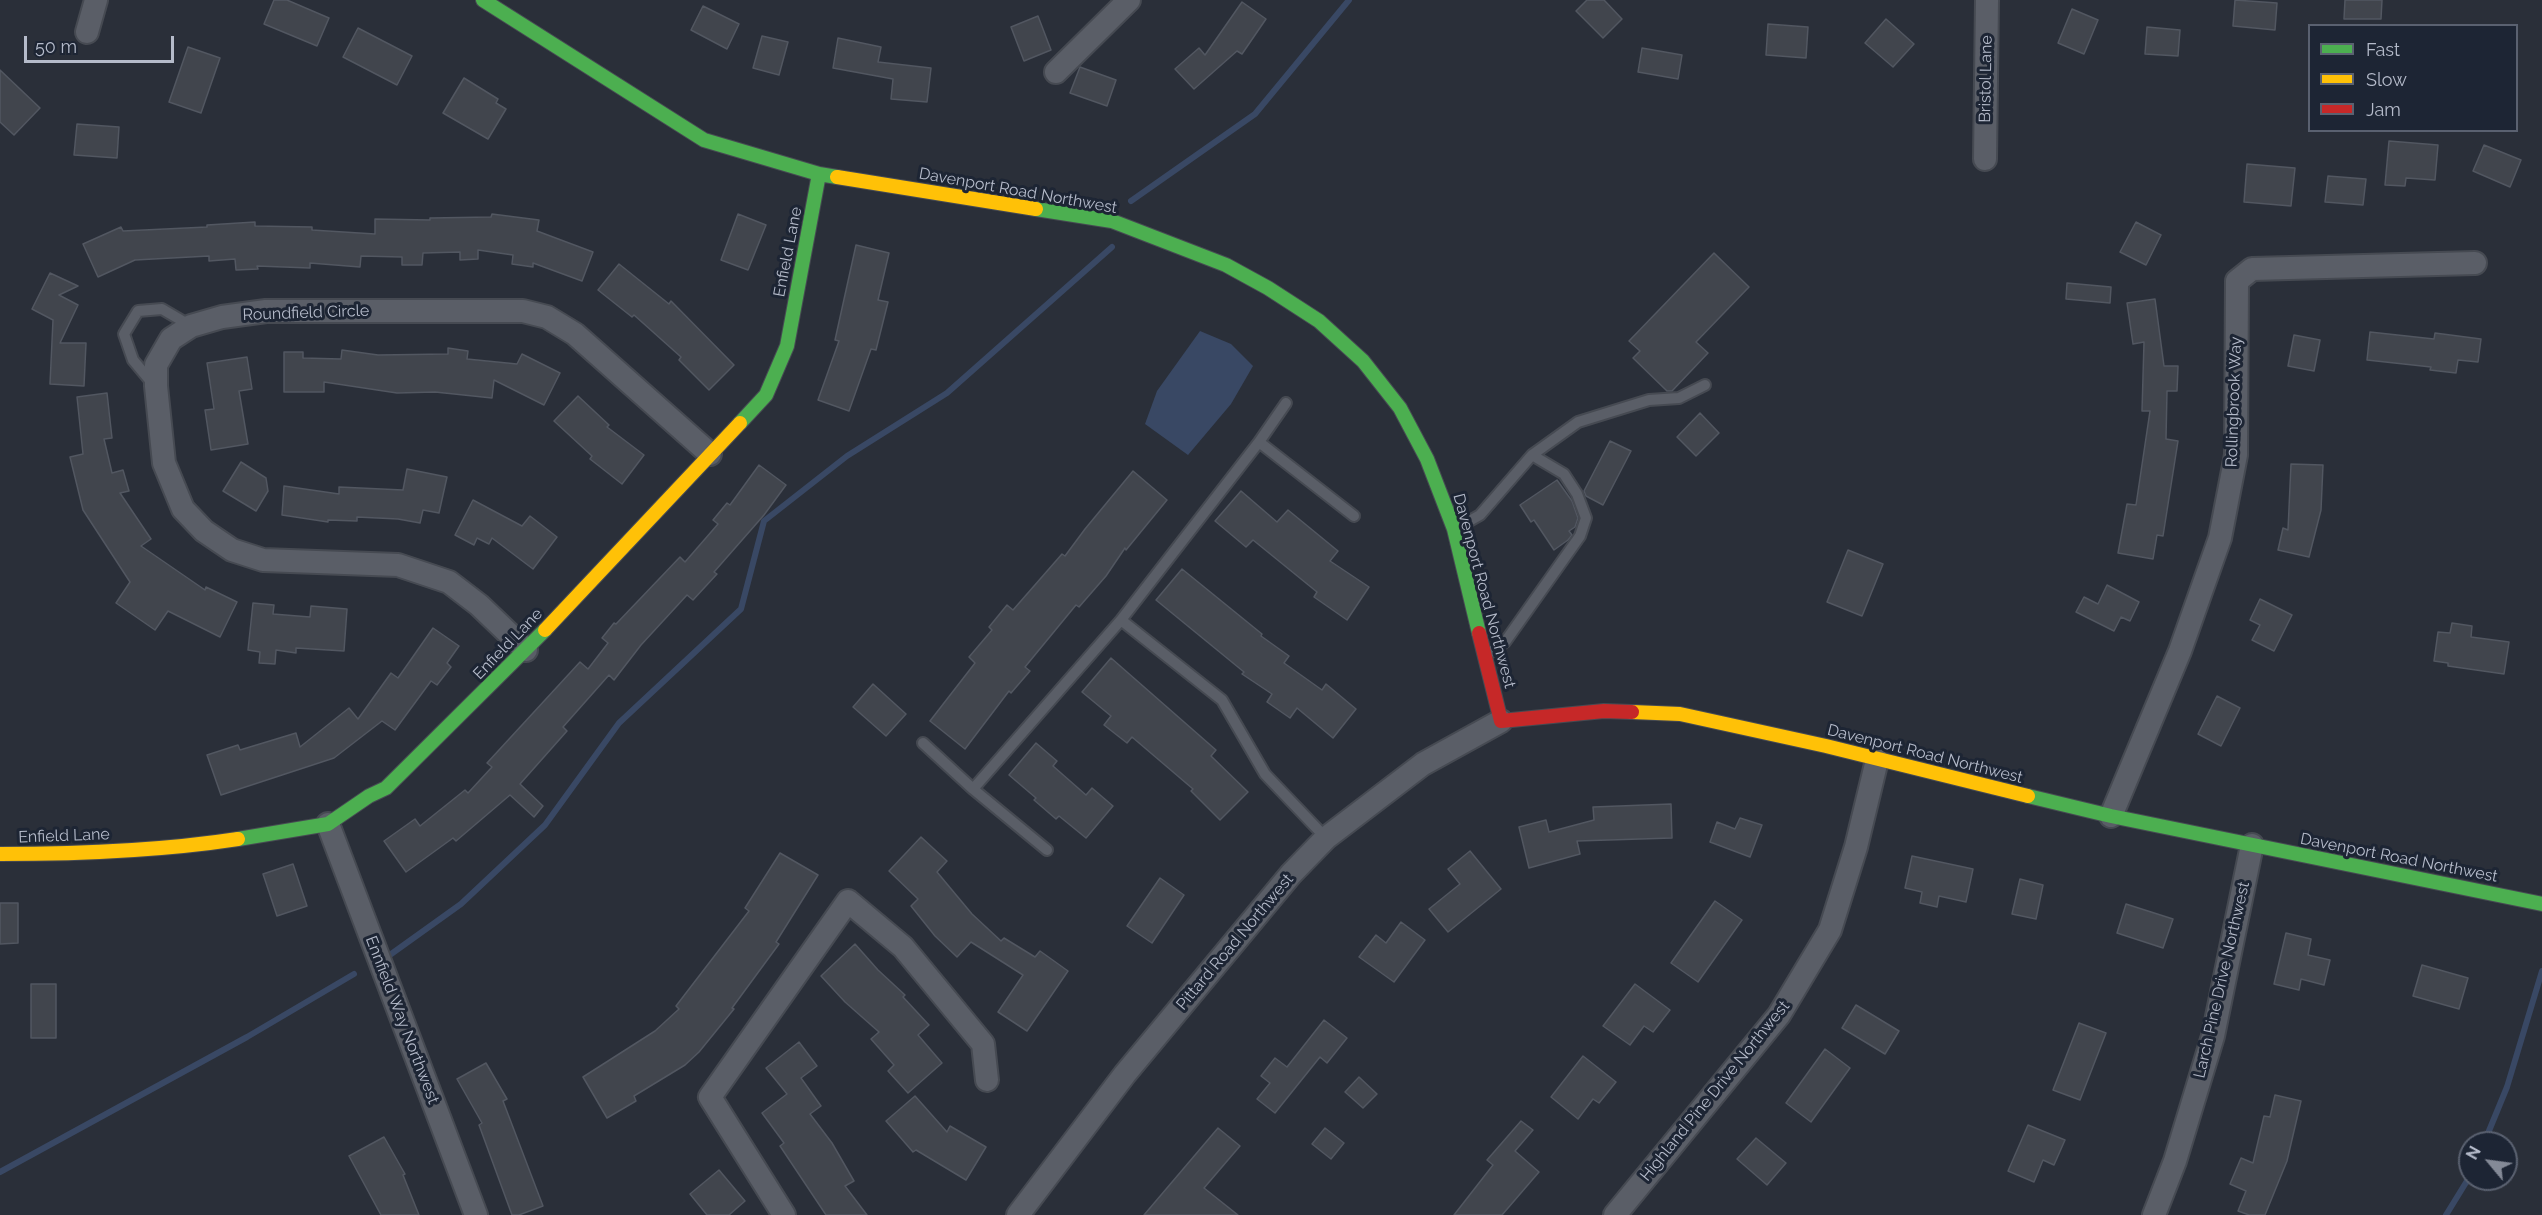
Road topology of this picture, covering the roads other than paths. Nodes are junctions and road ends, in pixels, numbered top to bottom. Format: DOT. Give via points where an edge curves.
graph roads {
  1 [pos="96,0"];
  2 [pos="483,0"];
  3 [pos="1129,0"];
  4 [pos="1987,0"];
  5 [pos="87,32"];
  6 [pos="1056,72"];
  7 [pos="1985,159"];
  8 [pos="819,174"];
  9 [pos="2475,263"];
  10 [pos="191,326"];
  11 [pos="1705,385"];
  12 [pos="156,386"];
  13 [pos="1286,403"];
  14 [pos="1259,442"];
  15 [pos="710,454"];
  16 [pos="1532,455"];
  17 [pos="1354,516"];
  18 [pos="1454,530"];
  19 [pos="1121,620"];
  20 [pos="526,650"];
  21 [pos="1486,654"];
  22 [pos="1501,721"];
  23 [pos="923,743"];
  24 [pos="1877,760"];
  25 [pos="973,789"];
  26 [pos="2111,816"];
  27 [pos="328,824"];
  28 [pos="1326,838"];
  29 [pos="2252,845"];
  30 [pos="1047,850"];
  31 [pos="0,854"];
  32 [pos="2542,904"];
  33 [pos="987,1080"];
  34 [pos="476,1215"];
  35 [pos="784,1215"];
  36 [pos="1018,1215"];
  37 [pos="1616,1215"];
  38 [pos="2154,1215"];
  1 -- 5 [label="street"];
  2 -- 8 [label="street, Davenport Road Northwest" via="704,140"];
  3 -- 6 [label="street"];
  4 -- 7 [label="street, Bristol Lane"];
  8 -- 15 [label="street, Enfield Lane" via="787,346 766,395"];
  8 -- 18 [label="street, Davenport Road Northwest" via="1112,221 1208,257 1269,288 1319,321 1382,383 1414,433 1442,493"];
  9 -- 26 [label="street, Rollingbrook Way" via="2253,269 2237,281 2236,455 2220,538 2180,651"];
  10 -- 12 [label="street, Roundfield Circle" via="171,339 156,365"];
  10 -- 12 [label="lane" via="162,309 138,311 124,334 133,360"];
  10 -- 15 [label="street, Roundfield Circle" via="266,311 523,311 547,316 576,334"];
  11 -- 16 [label="lane" via="1679,398 1649,400 1578,422"];
  12 -- 20 [label="street, Roundfield Circle" via="164,463 183,509 204,531 232,550 263,560 398,565 449,582"];
  13 -- 14 [label="lane"];
  14 -- 17 [label="lane"];
  14 -- 19 [label="lane"];
  15 -- 20 [label="street, Enfield Lane"];
  16 -- 18 [label="lane" via="1480,515"];
  16 -- 21 [label="lane" via="1564,474 1586,518 1580,536 1505,642"];
  18 -- 21 [label="street, Davenport Road Northwest"];
  19 -- 25 [label="lane"];
  19 -- 28 [label="lane" via="1222,700 1265,774"];
  20 -- 27 [label="street, Enfield Lane" via="386,788"];
  21 -- 22 [label="street, Davenport Road Northwest"];
  22 -- 24 [label="street, Davenport Road Northwest" via="1604,711 1680,714"];
  22 -- 28 [label="street, Pittard Road Northwest" via="1423,764"];
  23 -- 25 [label="lane"];
  24 -- 26 [label="street, Davenport Road Northwest"];
  24 -- 37 [label="street, Highland Pine Drive Northwest" via="1856,848 1830,930 1779,1015"];
  25 -- 30 [label="lane"];
  26 -- 29 [label="street, Davenport Road Northwest"];
  27 -- 31 [label="street, Enfield Lane" via="204,844"];
  27 -- 34 [label="street, Ennfield Way Northwest"];
  28 -- 36 [label="street, Pittard Road Northwest" via="1291,874 1125,1074"];
  29 -- 32 [label="street, Davenport Road Northwest"];
  29 -- 38 [label="street, Larch Pine Drive Northwest" via="2213,1036 2175,1161"];
  33 -- 35 [label="street" via="983,1044 903,947 848,901 710,1097"];
}
